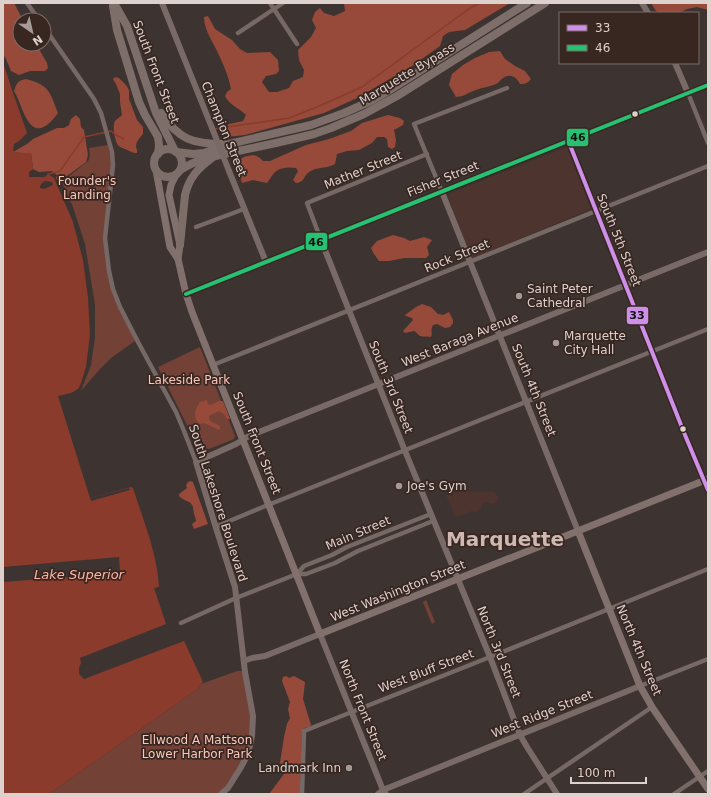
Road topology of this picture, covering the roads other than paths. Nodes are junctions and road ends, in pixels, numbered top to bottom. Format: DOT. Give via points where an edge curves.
graph roads {
  1 [pos="27,3"];
  2 [pos="113,3"];
  3 [pos="162,3"];
  4 [pos="270,3"];
  5 [pos="283,3"];
  6 [pos="527,3"];
  7 [pos="545,3"];
  8 [pos="642,3"];
  9 [pos="274,9"];
  10 [pos="33,12"];
  11 [pos="647,12"];
  12 [pos="238,33"];
  13 [pos="52,39"];
  14 [pos="297,44"];
  15 [pos="675,64"];
  16 [pos="708,85"];
  17 [pos="507,88"];
  18 [pos="688,93"];
  19 [pos="153,101"];
  20 [pos="568,140"];
  21 [pos="708,143"];
  22 [pos="229,144"];
  23 [pos="176,151"];
  24 [pos="158,154"];
  25 [pos="427,154"];
  26 [pos="215,156"];
  27 [pos="708,166"];
  28 [pos="156,170"];
  29 [pos="178,172"];
  30 [pos="442,192"];
  31 [pos="307,203"];
  32 [pos="244,209"];
  33 [pos="596,211"];
  34 [pos="196,227"];
  35 [pos="321,240"];
  36 [pos="180,245"];
  37 [pos="708,252"];
  38 [pos="178,259"];
  39 [pos="266,262"];
  40 [pos="470,262"];
  41 [pos="626,285"];
  42 [pos="186,294"];
  43 [pos="349,311"];
  44 [pos="708,329"];
  45 [pos="500,335"];
  46 [pos="652,352"];
  47 [pos="213,365"];
  48 [pos="379,384"];
  49 [pos="526,402"];
  50 [pos="243,440"];
  51 [pos="405,450"];
  52 [pos="196,462"];
  53 [pos="706,480"];
  54 [pos="708,490"];
  55 [pos="269,504"];
  56 [pos="431,514"];
  57 [pos="433,521"];
  58 [pos="216,528"];
  59 [pos="578,531"];
  60 [pos="708,569"];
  61 [pos="296,574"];
  62 [pos="457,579"];
  63 [pos="236,598"];
  64 [pos="609,609"];
  65 [pos="181,623"];
  66 [pos="320,634"];
  67 [pos="490,657"];
  68 [pos="707,660"];
  69 [pos="244,662"];
  70 [pos="640,686"];
  71 [pos="652,707"];
  72 [pos="351,711"];
  73 [pos="520,735"];
  74 [pos="708,771"];
  75 [pos="699,777"];
  76 [pos="546,778"];
  77 [pos="708,789"];
  78 [pos="382,793"];
  79 [pos="221,794"];
  80 [pos="302,794"];
  81 [pos="524,794"];
  82 [pos="557,794"];
  83 [pos="674,794"];
  1 -- 10 [label="street"];
  2 -- 19 [label="highway, South Front Street" via="127,26"];
  2 -- 24 [label="highway, South Front Street" via="117,30 138,97 158,137"];
  3 -- 32 [label="street, Champion Street, bridge"];
  4 -- 9 [label="street"];
  5 -- 9 [label="street"];
  6 -- 22 [label="highway, Marquette Bypass" via="371,100 311,125"];
  7 -- 26 [label="highway, Marquette Bypass" via="364,114 314,134"];
  8 -- 11 [label="street"];
  9 -- 12 [label="street"];
  9 -- 14 [label="street"];
  13 -- 52 [label="street, South Lakeshore Boulevard" via="94,99 105,124 113,165 105,238 109,271 120,307 176,412"];
  15 -- 18 [label="street"];
  16 -- 18 [label="street, Fisher Street"];
  17 -- 25 [label="street, South 4th Street" via="414,124"];
  18 -- 20 [label="street, Fisher Street"];
  18 -- 21 [label="street"];
  19 -- 22 [label="highway" via="168,124 184,137 202,143"];
  19 -- 23 [label="highway, South Front Street" via="159,120"];
  20 -- 30 [label="street, Fisher Street"];
  20 -- 33 [label="street, South 5th Street"];
  22 -- 23 [label="highway, Marquette Bypass" via="193,154"];
  23 -- 24 [label="highway" via="167,150"];
  23 -- 29 [label="highway" via="182,160"];
  24 -- 28 [label="highway" via="154,162"];
  25 -- 30 [label="street, South 4th Street"];
  25 -- 31 [label="street, Mather Street"];
  26 -- 29 [label="highway, Marquette Bypass" via="197,161"];
  26 -- 36 [label="highway" via="196,172 187,188"];
  27 -- 33 [label="street, Rock Street"];
  28 -- 29 [label="highway" via="168,177"];
  28 -- 38 [label="main road, South Front Street" via="170,248"];
  29 -- 36 [label="main road, South Front Street" via="169,195"];
  30 -- 35 [label="street, Fisher Street"];
  30 -- 40 [label="street, South 4th Street"];
  31 -- 35 [label="street, South 3rd Street"];
  32 -- 34 [label="street"];
  32 -- 39 [label="street, Champion Street"];
  33 -- 40 [label="street, Rock Street"];
  33 -- 41 [label="street, South 5th Street"];
  35 -- 39 [label="street, Fisher Street"];
  35 -- 43 [label="street, South 3rd Street"];
  36 -- 38 [label="main road, South Front Street"];
  37 -- 41 [label="street, West Baraga Avenue"];
  38 -- 42 [label="main road, South Front Street"];
  39 -- 42 [label="street, Fisher Street"];
  40 -- 43 [label="street, Rock Street"];
  40 -- 45 [label="street, South 4th Street"];
  41 -- 45 [label="street, West Baraga Avenue"];
  41 -- 46 [label="street, South 5th Street"];
  42 -- 47 [label="main road, South Front Street"];
  43 -- 47 [label="street, Rock Street"];
  43 -- 48 [label="street, South 3rd Street"];
  44 -- 46 [label="street"];
  45 -- 48 [label="street, West Baraga Avenue"];
  45 -- 49 [label="street, South 4th Street"];
  46 -- 49 [label="street"];
  46 -- 53 [label="street, South 5th Street"];
  47 -- 50 [label="main road, South Front Street"];
  48 -- 50 [label="street, West Baraga Avenue"];
  48 -- 51 [label="street, South 3rd Street"];
  49 -- 51 [label="street"];
  49 -- 59 [label="street, South 4th Street"];
  50 -- 52 [label="street, West Baraga Avenue"];
  50 -- 55 [label="main road, South Front Street"];
  51 -- 55 [label="street"];
  51 -- 56 [label="street, South 3rd Street"];
  52 -- 58 [label="street, South Lakeshore Boulevard"];
  53 -- 54 [label="street, South 5th Street"];
  53 -- 59 [label="main road, West Washington Street"];
  55 -- 58 [label="street"];
  55 -- 61 [label="main road, South Front Street"];
  56 -- 57 [label="street, South 3rd Street"];
  56 -- 61 [label="street, Main Street" via="304,566"];
  57 -- 61 [label="street, Main Street" via="335,563 306,574"];
  57 -- 62 [label="street, South 3rd Street"];
  58 -- 63 [label="street, South Lakeshore Boulevard" via="235,587"];
  59 -- 62 [label="main road, West Washington Street"];
  59 -- 64 [label="main road, North 4th Street"];
  60 -- 64 [label="street, West Bluff Street"];
  61 -- 63 [label="street, Main Street"];
  61 -- 66 [label="main road, South Front Street"];
  62 -- 66 [label="main road, West Washington Street"];
  62 -- 67 [label="street, North 3rd Street"];
  63 -- 65 [label="street, Main Street"];
  63 -- 69 [label="street, South Lakeshore Boulevard"];
  64 -- 67 [label="street, West Bluff Street"];
  64 -- 70 [label="main road, North 4th Street"];
  66 -- 69 [label="street"];
  66 -- 72 [label="street, North Front Street"];
  67 -- 72 [label="street, West Bluff Street"];
  67 -- 73 [label="street, North 3rd Street"];
  68 -- 70 [label="street, West Ridge Street"];
  69 -- 79 [label="street, South Lakeshore Boulevard" via="253,716 252,736 248,754 240,769"];
  70 -- 71 [label="main road, North 4th Street"];
  70 -- 73 [label="street, West Ridge Street"];
  71 -- 75 [label="main road, North 4th Street"];
  71 -- 76 [label="street"];
  72 -- 78 [label="street, North Front Street"];
  72 -- 80 [label="street, West Bluff Street" via="304,731"];
  73 -- 76 [label="street, North 3rd Street"];
  73 -- 78 [label="street, West Ridge Street"];
  74 -- 75 [label="street"];
  75 -- 77 [label="main road, North 4th Street"];
  75 -- 83 [label="street"];
  76 -- 81 [label="street"];
  76 -- 82 [label="street, North 3rd Street"];
}
